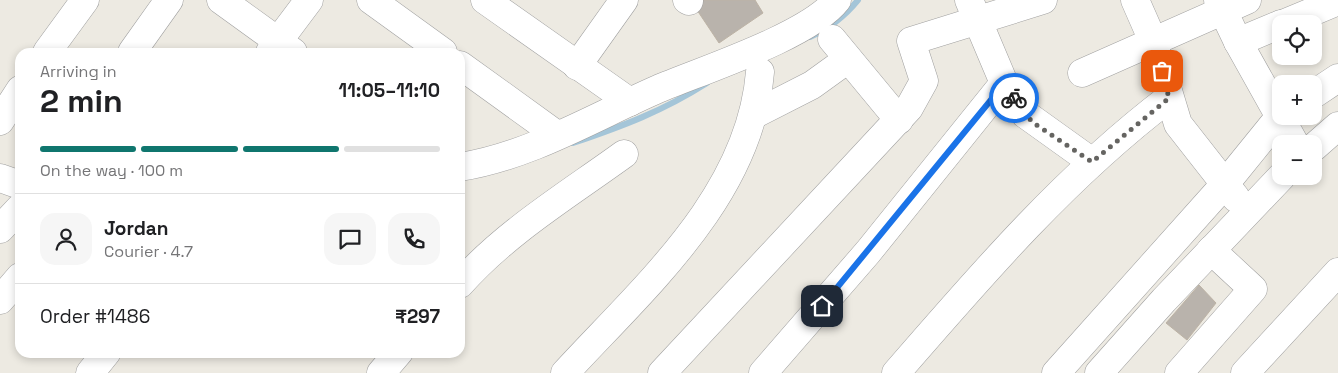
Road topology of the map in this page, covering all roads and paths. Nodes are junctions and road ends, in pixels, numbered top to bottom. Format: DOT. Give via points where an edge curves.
graph roads {
  1 [pos="85,0"];
  2 [pos="169,0"];
  3 [pos="221,0"];
  4 [pos="309,0"];
  5 [pos="371,0"];
  6 [pos="485,0"];
  7 [pos="624,0"];
  8 [pos="1043,0"];
  9 [pos="1135,0"];
  10 [pos="1338,1"];
  11 [pos="830,3"];
  12 [pos="1229,4"];
  13 [pos="974,11"];
  14 [pos="1304,15"];
  15 [pos="1272,28"];
  16 [pos="1153,41"];
  17 [pos="1238,42"];
  18 [pos="50,48"];
  19 [pos="135,48"];
  20 [pos="279,48"];
  21 [pos="281,48"];
  22 [pos="437,48"];
  23 [pos="577,66"];
  24 [pos="465,69"];
  25 [pos="760,72"];
  26 [pos="1082,73"];
  27 [pos="1338,78"];
  28 [pos="1004,84"];
  29 [pos="1322,89"];
  30 [pos="15,98"];
  31 [pos="1169,98"];
  32 [pos="630,102"];
  33 [pos="1272,102"];
  34 [pos="754,115"];
  35 [pos="899,120"];
  36 [pos="0,121"];
  37 [pos="1273,125"];
  38 [pos="1338,126"];
  39 [pos="557,136"];
  40 [pos="1322,140"];
  41 [pos="624,154"];
  42 [pos="1092,162"];
  43 [pos="465,166"];
  44 [pos="0,178"];
  45 [pos="15,183"];
  46 [pos="1225,184"];
  47 [pos="1274,185"];
  48 [pos="1248,212"];
  49 [pos="15,213"];
  50 [pos="0,229"];
  51 [pos="1211,250"];
  52 [pos="1337,275"];
  53 [pos="465,278"];
  54 [pos="15,283"];
  55 [pos="0,300"];
  56 [pos="102,358"];
  57 [pos="394,358"];
  58 [pos="90,373"];
  59 [pos="381,373"];
  60 [pos="565,373"];
  61 [pos="662,373"];
  62 [pos="763,373"];
  63 [pos="896,373"];
  64 [pos="1056,373"];
  65 [pos="1099,373"];
  66 [pos="1179,373"];
  67 [pos="1245,373"];
  1 -- 18 [label="street"];
  2 -- 19 [label="street"];
  3 -- 20 [label="street"];
  4 -- 21 [label="street"];
  5 -- 22 [label="street"];
  6 -- 23 [label="street"];
  7 -- 23 [label="street"];
  8 -- 13 [label="street"];
  9 -- 16 [label="street"];
  10 -- 14 [label="street"];
  11 -- 32 [label="street" via="788,36"];
  12 -- 16 [label="street"];
  12 -- 17 [label="street"];
  13 -- 28 [label="street"];
  13 -- 35 [label="street" via="911,41 924,82"];
  15 -- 17 [label="street"];
  16 -- 26 [label="street"];
  16 -- 31 [label="street"];
  17 -- 33 [label="street"];
  23 -- 32 [label="street"];
  24 -- 39 [label="street"];
  25 -- 34 [label="street"];
  27 -- 29 [label="street"];
  28 -- 42 [label="street" via="1032,122"];
  28 -- 62 [label="street" via="868,252"];
  30 -- 36 [label="street"];
  31 -- 42 [label="street"];
  31 -- 46 [label="street" via="1184,133"];
  32 -- 39 [label="street"];
  34 -- 35 [label="street" via="812,85 840,49"];
  34 -- 60 [label="street" via="729,174 697,228"];
  35 -- 61 [label="street"];
  37 -- 46 [label="street"];
  38 -- 40 [label="street"];
  39 -- 43 [label="street" via="484,163"];
  41 -- 53 [label="street" via="522,229"];
  42 -- 63 [label="street" via="1028,226"];
  44 -- 45 [label="street"];
  46 -- 48 [label="street"];
  46 -- 64 [label="street"];
  47 -- 48 [label="street"];
  48 -- 51 [label="street"];
  49 -- 50 [label="street"];
  51 -- 65 [label="street"];
  51 -- 66 [label="street" via="1253,289"];
  52 -- 67 [label="street"];
  54 -- 55 [label="street"];
  56 -- 58 [label="street"];
  57 -- 59 [label="street"];
}
